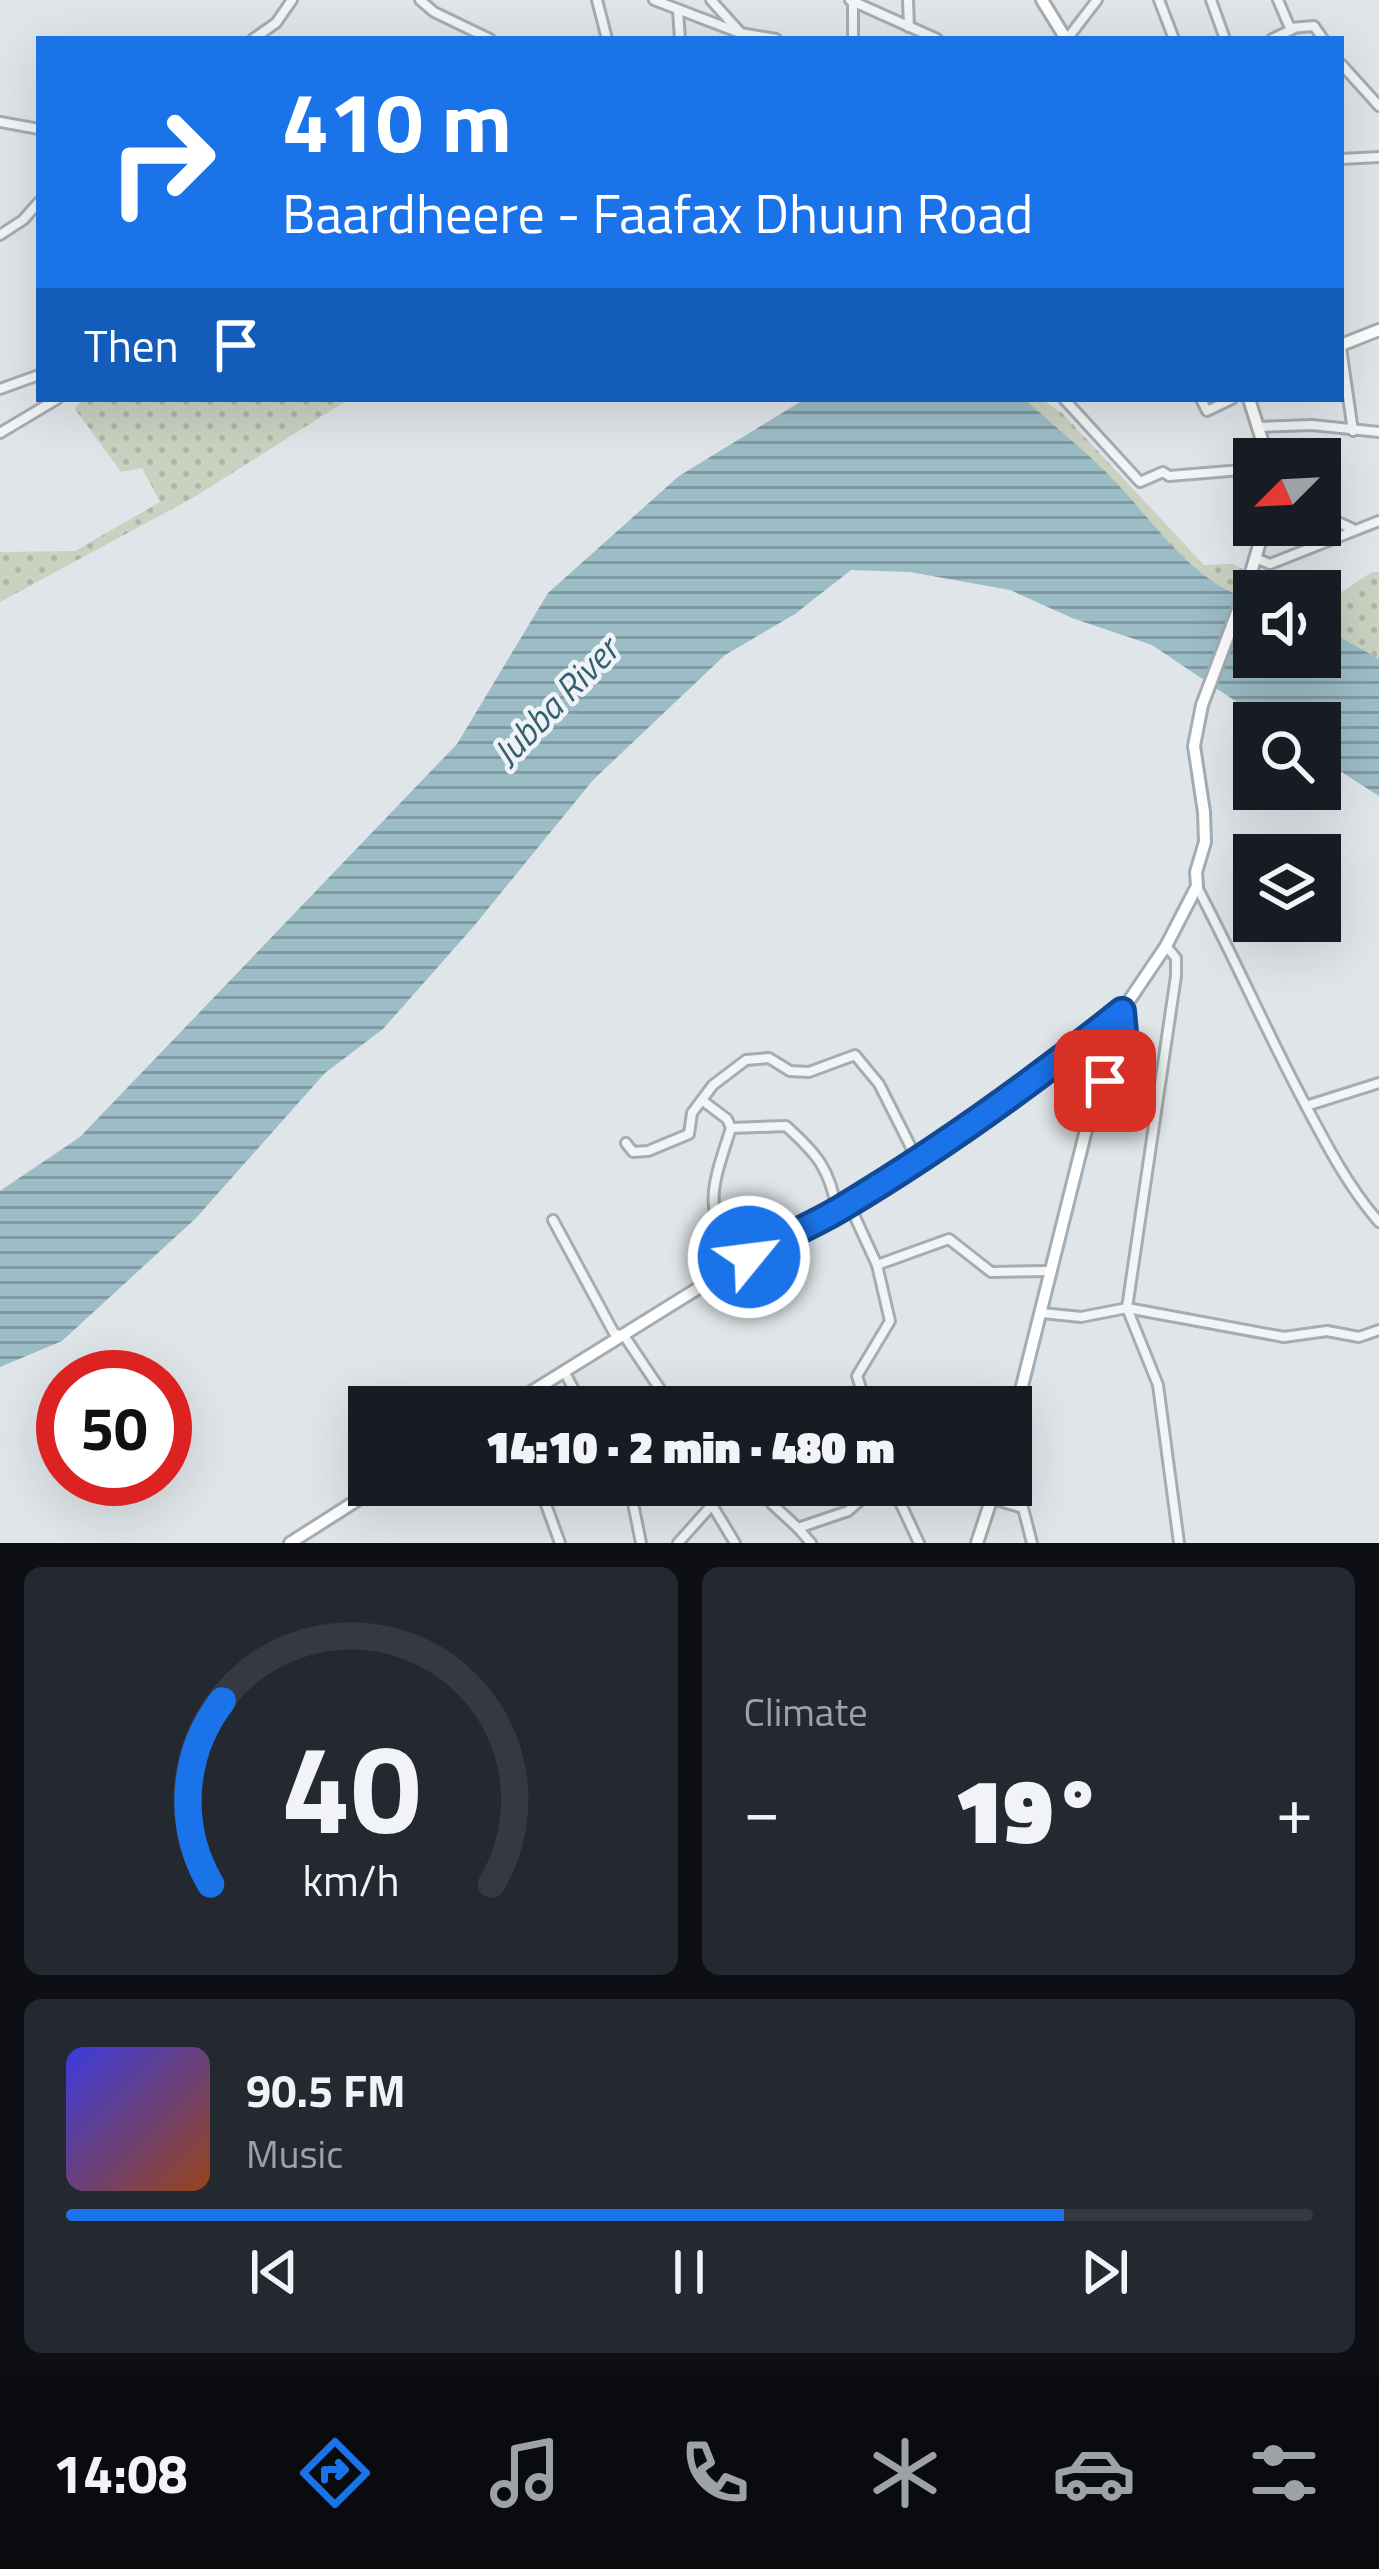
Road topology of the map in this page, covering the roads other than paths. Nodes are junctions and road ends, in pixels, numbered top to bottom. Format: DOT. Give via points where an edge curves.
graph roads {
  1 [pos="292,0"];
  2 [pos="420,0"];
  3 [pos="597,0"];
  4 [pos="654,0"];
  5 [pos="711,0"];
  6 [pos="908,0"];
  7 [pos="1042,0"];
  8 [pos="1097,0"];
  9 [pos="1159,0"];
  10 [pos="1210,0"];
  11 [pos="1278,0"];
  12 [pos="852,1"];
  13 [pos="678,10"];
  14 [pos="1300,26"];
  15 [pos="909,28"];
  16 [pos="740,32"];
  17 [pos="258,36"];
  18 [pos="484,36"];
  19 [pos="606,36"];
  20 [pos="680,36"];
  21 [pos="758,36"];
  22 [pos="853,36"];
  23 [pos="929,36"];
  24 [pos="1064,36"];
  25 [pos="1068,36"];
  26 [pos="1173,36"];
  27 [pos="1224,36"];
  28 [pos="1278,36"];
  29 [pos="1321,36"];
  30 [pos="1344,67"];
  31 [pos="1379,106"];
  32 [pos="0,122"];
  33 [pos="36,128"];
  34 [pos="1379,157"];
  35 [pos="1344,158"];
  36 [pos="36,205"];
  37 [pos="0,235"];
  38 [pos="1379,330"];
  39 [pos="1344,345"];
  40 [pos="1344,367"];
  41 [pos="36,376"];
  42 [pos="0,389"];
  43 [pos="53,402"];
  44 [pos="1067,402"];
  45 [pos="1202,402"];
  46 [pos="1226,402"];
  47 [pos="1250,402"];
  48 [pos="1256,427"];
  49 [pos="1353,431"];
  50 [pos="1379,432"];
  51 [pos="0,433"];
  52 [pos="1260,438"];
  53 [pos="1233,471"];
  54 [pos="1379,520"];
  55 [pos="1341,523"];
  56 [pos="1352,528"];
  57 [pos="1259,546"];
  58 [pos="1255,558"];
  59 [pos="1197,886"];
  60 [pos="1166,946"];
  61 [pos="1122,1011"];
  62 [pos="1379,1084"];
  63 [pos="703,1102"];
  64 [pos="1306,1106"];
  65 [pos="731,1128"];
  66 [pos="626,1143"];
  67 [pos="918,1161"];
  68 [pos="843,1208"];
  69 [pos="553,1220"];
  70 [pos="1379,1222"];
  71 [pos="739,1264"];
  72 [pos="877,1265"];
  73 [pos="1048,1271"];
  74 [pos="1127,1309"];
  75 [pos="1042,1313"];
  76 [pos="1379,1330"];
  77 [pos="625,1337"];
  78 [pos="564,1370"];
  79 [pos="540,1386"];
  80 [pos="572,1386"];
  81 [pos="658,1386"];
  82 [pos="860,1386"];
  83 [pos="1023,1386"];
  84 [pos="348,1506"];
  85 [pos="546,1506"];
  86 [pos="634,1506"];
  87 [pos="711,1506"];
  88 [pos="713,1506"];
  89 [pos="774,1506"];
  90 [pos="854,1506"];
  91 [pos="902,1506"];
  92 [pos="990,1506"];
  93 [pos="1016,1506"];
  94 [pos="798,1528"];
  95 [pos="290,1543"];
  96 [pos="560,1543"];
  97 [pos="641,1543"];
  98 [pos="678,1543"];
  99 [pos="735,1543"];
  100 [pos="812,1543"];
  101 [pos="919,1543"];
  102 [pos="977,1543"];
  103 [pos="1032,1543"];
  104 [pos="1179,1543"];
  1 -- 17 [label="street"];
  2 -- 18 [label="street"];
  3 -- 19 [label="street"];
  4 -- 13 [label="street"];
  5 -- 16 [label="street"];
  6 -- 15 [label="street"];
  7 -- 24 [label="main road"];
  8 -- 25 [label="street"];
  9 -- 26 [label="street"];
  10 -- 27 [label="street"];
  11 -- 14 [label="street" via="1290,28"];
  12 -- 15 [label="street"];
  12 -- 22 [label="street"];
  13 -- 16 [label="street"];
  13 -- 20 [label="street"];
  14 -- 28 [label="street"];
  14 -- 29 [label="street" via="1314,26"];
  15 -- 23 [label="street"];
  16 -- 21 [label="street"];
  30 -- 31 [label="street"];
  32 -- 33 [label="street"];
  34 -- 35 [label="street"];
  36 -- 37 [label="street"];
  38 -- 39 [label="main road"];
  40 -- 49 [label="street"];
  41 -- 42 [label="street"];
  43 -- 51 [label="street"];
  44 -- 53 [label="street" via="1140,482 1163,472"];
  45 -- 46 [label="street" via="1207,411"];
  47 -- 48 [label="main road"];
  48 -- 49 [label="street"];
  48 -- 52 [label="main road"];
  49 -- 50 [label="street"];
  54 -- 56 [label="street"];
  55 -- 56 [label="street"];
  56 -- 58 [label="street" via="1270,564"];
  57 -- 58 [label="main road"];
  58 -- 59 [label="main road" via="1194,746 1204,812"];
  59 -- 60 [label="main road"];
  59 -- 64 [label="street"];
  60 -- 61 [label="main road"];
  60 -- 74 [label="street" via="1176,976"];
  61 -- 67 [label="main road"];
  61 -- 73 [label="main road" via="1124,1033 1087,1126"];
  62 -- 64 [label="street"];
  63 -- 65 [label="street"];
  63 -- 66 [label="street" via="689,1134 648,1150 633,1152"];
  63 -- 67 [label="street" via="746,1060 769,1058 809,1072 855,1054"];
  64 -- 70 [label="street"];
  65 -- 68 [label="street" via="786,1126 819,1156"];
  65 -- 71 [label="street" via="711,1206"];
  67 -- 68 [label="main road"];
  68 -- 71 [label="main road"];
  68 -- 72 [label="street"];
  69 -- 77 [label="street" via="614,1333"];
  71 -- 77 [label="main road"];
  72 -- 73 [label="street" via="949,1239 992,1272"];
  72 -- 82 [label="street" via="890,1321 857,1376"];
  73 -- 75 [label="main road"];
  74 -- 75 [label="street"];
  74 -- 76 [label="street" via="1284,1337"];
  74 -- 104 [label="street" via="1158,1385"];
  75 -- 83 [label="main road"];
  77 -- 78 [label="main road"];
  77 -- 81 [label="street"];
  78 -- 79 [label="main road"];
  78 -- 80 [label="street"];
  84 -- 95 [label="main road"];
  85 -- 96 [label="street"];
  86 -- 97 [label="street"];
  87 -- 98 [label="street"];
  88 -- 99 [label="street"];
  89 -- 94 [label="street"];
  90 -- 94 [label="street"];
  91 -- 101 [label="street"];
  92 -- 102 [label="main road"];
  93 -- 103 [label="street"];
  94 -- 100 [label="street"];
}
